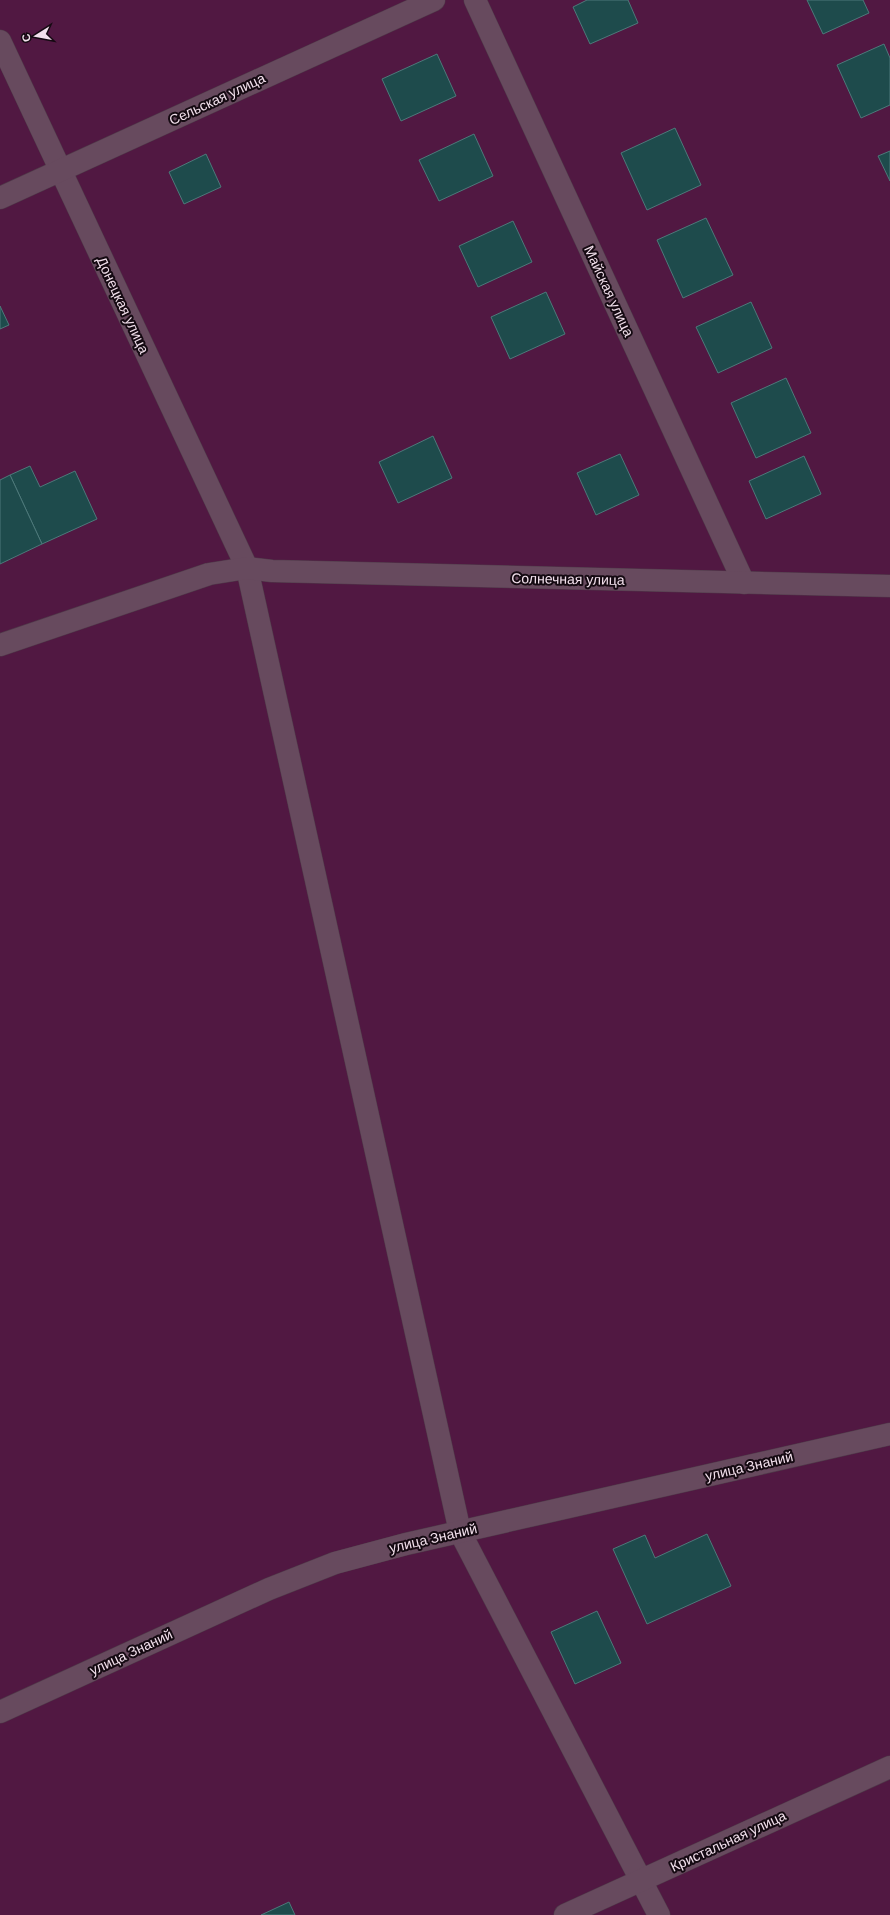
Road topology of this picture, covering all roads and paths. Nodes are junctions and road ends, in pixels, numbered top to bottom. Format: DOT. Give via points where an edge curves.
graph roads {
  1 [pos="434,0"];
  2 [pos="474,0"];
  3 [pos="0,41"];
  4 [pos="60,170"];
  5 [pos="0,198"];
  6 [pos="247,568"];
  7 [pos="744,583"];
  8 [pos="890,586"];
  9 [pos="0,646"];
  10 [pos="890,1434"];
  11 [pos="460,1532"];
  12 [pos="0,1712"];
  13 [pos="890,1767"];
  14 [pos="641,1880"];
  15 [pos="565,1915"];
  16 [pos="660,1915"];
  1 -- 4 [label="street, Сельская улица"];
  2 -- 7 [label="street, Майская улица"];
  3 -- 4 [label="street, Донецкая улица"];
  4 -- 5 [label="street, Сельская улица"];
  4 -- 6 [label="street, Донецкая улица"];
  6 -- 7 [label="street, Солнечная улица" via="285,572"];
  6 -- 9 [label="street, Солнечная улица" via="209,574"];
  6 -- 11 [label="street, Донецкая улица"];
  7 -- 8 [label="street, Солнечная улица"];
  10 -- 11 [label="street, улица Знаний"];
  11 -- 12 [label="street, улица Знаний" via="366,1554 303,1575"];
  11 -- 14 [label="street, Донецкая улица"];
  13 -- 14 [label="street, Кристальная улица"];
  14 -- 15 [label="street, Кристальная улица"];
  14 -- 16 [label="street, Донецкая улица"];
}
